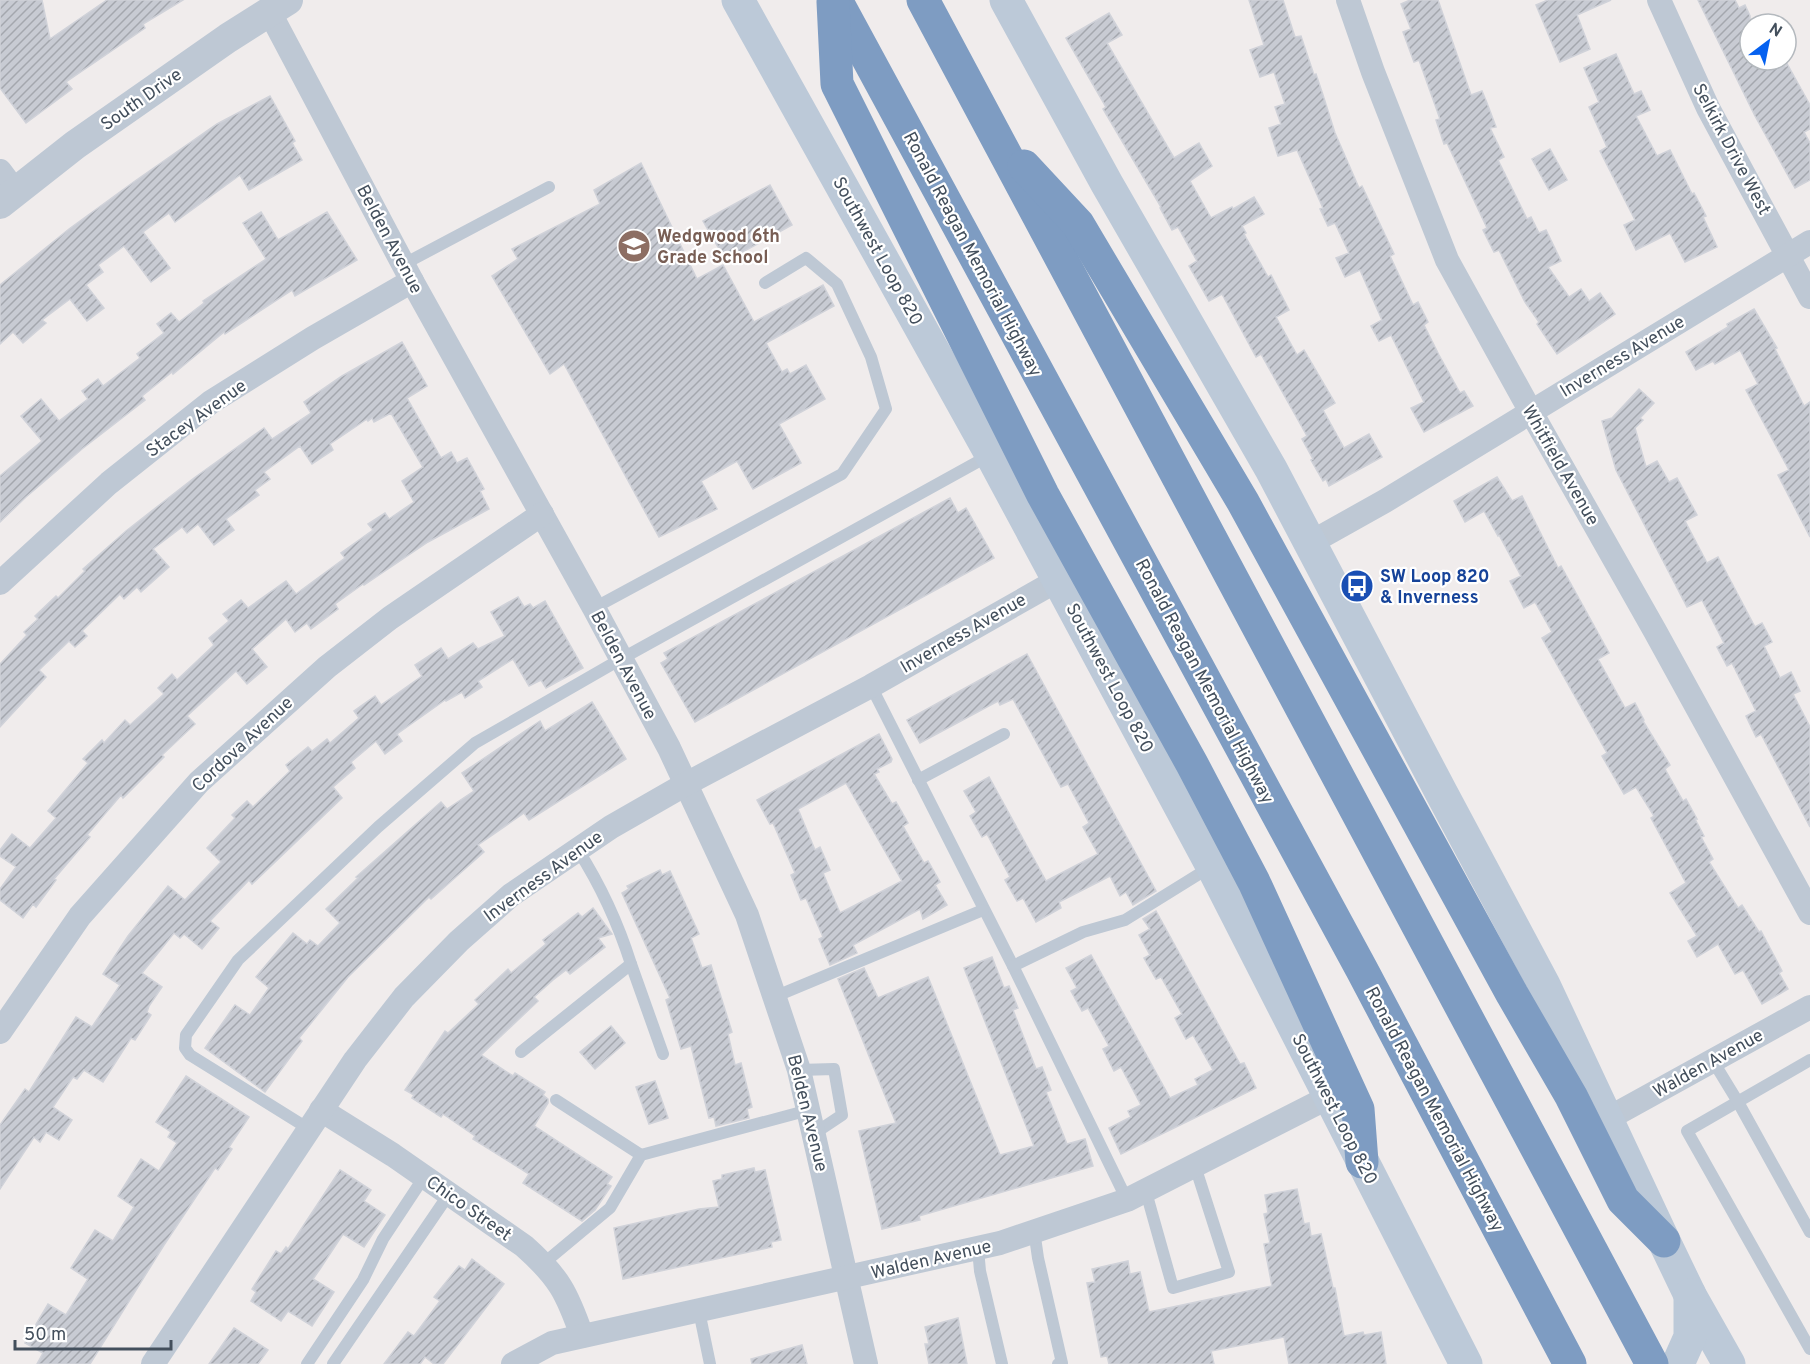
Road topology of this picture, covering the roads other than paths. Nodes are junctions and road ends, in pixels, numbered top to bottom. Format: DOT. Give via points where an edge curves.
graph roads {
  1 [pos="738,0"];
  2 [pos="834,0"];
  3 [pos="923,0"];
  4 [pos="1006,0"];
  5 [pos="1348,0"];
  6 [pos="1659,0"];
  7 [pos="278,5"];
  8 [pos="992,130"];
  9 [pos="549,187"];
  10 [pos="5,189"];
  11 [pos="1810,242"];
  12 [pos="1788,255"];
  13 [pos="408,272"];
  14 [pos="765,283"];
  15 [pos="1810,297"];
  16 [pos="1531,412"];
  17 [pos="991,455"];
  18 [pos="542,514"];
  19 [pos="1310,543"];
  20 [pos="1058,580"];
  21 [pos="0,583"];
  22 [pos="594,608"];
  23 [pos="621,659"];
  24 [pos="871,686"];
  25 [pos="1005,734"];
  26 [pos="918,780"];
  27 [pos="686,784"];
  28 [pos="578,850"];
  29 [pos="1212,866"];
  30 [pos="983,910"];
  31 [pos="1810,913"];
  32 [pos="631,964"];
  33 [pos="1013,966"];
  34 [pos="774,997"];
  35 [pos="1810,1007"];
  36 [pos="0,1032"];
  37 [pos="521,1052"];
  38 [pos="663,1054"];
  39 [pos="1810,1060"];
  40 [pos="1713,1061"];
  41 [pos="799,1070"];
  42 [pos="1329,1096"];
  43 [pos="556,1100"];
  44 [pos="1738,1102"];
  45 [pos="809,1110"];
  46 [pos="1607,1119"];
  47 [pos="315,1120"];
  48 [pos="815,1133"];
  49 [pos="641,1155"];
  50 [pos="1362,1162"];
  51 [pos="1195,1166"];
  52 [pos="424,1177"];
  53 [pos="449,1194"];
  54 [pos="1136,1196"];
  55 [pos="1034,1230"];
  56 [pos="1810,1232"];
  57 [pos="1664,1241"];
  58 [pos="978,1249"];
  59 [pos="544,1263"];
  60 [pos="847,1278"];
  61 [pos="1690,1295"];
  62 [pos="699,1311"];
  63 [pos="1450,1333"];
  64 [pos="582,1336"];
  65 [pos="1810,1349"];
  66 [pos="153,1364"];
  67 [pos="307,1364"];
  68 [pos="333,1364"];
  69 [pos="513,1364"];
  70 [pos="710,1364"];
  71 [pos="866,1364"];
  72 [pos="1002,1364"];
  73 [pos="1058,1364"];
  74 [pos="1466,1364"];
  75 [pos="1482,1364"];
  76 [pos="1570,1364"];
  77 [pos="1652,1364"];
  78 [pos="1678,1364"];
  79 [pos="1729,1364"];
  1 -- 17 [label="main road, Southwest Loop 820"];
  2 -- 50 [label="highway" via="837,84 1043,495 1254,882 1358,1109"];
  2 -- 76 [label="highway, Ronald Reagan Memorial Highway" via="1362,970"];
  3 -- 8 [label="highway"];
  4 -- 19 [label="main road"];
  5 -- 16 [label="street, Whitfield Avenue" via="1447,260"];
  6 -- 12 [label="street, Selkirk Drive West" via="1708,108"];
  7 -- 10 [label="street, South Drive"];
  7 -- 13 [label="street, Belden Avenue"];
  8 -- 57 [label="highway" via="1078,224 1244,502 1551,1060 1623,1200"];
  8 -- 77 [label="highway"];
  9 -- 13 [label="lane"];
  11 -- 12 [label="street, Inverness Avenue"];
  12 -- 15 [label="street, Selkirk Drive West"];
  12 -- 16 [label="street, Inverness Avenue"];
  13 -- 18 [label="street, Belden Avenue"];
  13 -- 21 [label="street, Stacey Avenue" via="211,402 109,483"];
  14 -- 22 [label="lane" via="806,258 837,284 871,357 886,409 842,474"];
  16 -- 19 [label="street, Inverness Avenue"];
  16 -- 31 [label="street, Whitfield Avenue"];
  17 -- 20 [label="main road, Southwest Loop 820"];
  17 -- 23 [label="lane"];
  18 -- 22 [label="street, Belden Avenue"];
  18 -- 36 [label="street, Cordova Avenue" via="390,618 336,660 199,782 80,916"];
  19 -- 46 [label="main road" via="1544,985"];
  20 -- 24 [label="street, Inverness Avenue"];
  20 -- 29 [label="main road, Southwest Loop 820"];
  22 -- 23 [label="street, Belden Avenue"];
  23 -- 27 [label="street, Belden Avenue"];
  23 -- 47 [label="lane" via="475,743 378,826 237,960 186,1035 185,1048 190,1055"];
  24 -- 26 [label="lane"];
  24 -- 27 [label="street, Inverness Avenue"];
  25 -- 26 [label="lane"];
  26 -- 30 [label="lane"];
  27 -- 28 [label="street, Inverness Avenue"];
  27 -- 34 [label="street, Belden Avenue" via="747,915"];
  28 -- 32 [label="lane" via="616,919"];
  28 -- 47 [label="street, Inverness Avenue" via="511,895 404,997"];
  29 -- 33 [label="lane" via="1125,920 1083,932"];
  29 -- 42 [label="main road, Southwest Loop 820"];
  30 -- 33 [label="lane"];
  30 -- 34 [label="lane"];
  32 -- 37 [label="lane"];
  32 -- 38 [label="lane"];
  33 -- 54 [label="lane"];
  34 -- 41 [label="street, Belden Avenue"];
  35 -- 40 [label="street, Walden Avenue"];
  39 -- 44 [label="lane"];
  40 -- 44 [label="lane"];
  40 -- 46 [label="street, Walden Avenue"];
  41 -- 45 [label="street, Belden Avenue"];
  41 -- 48 [label="lane" via="834,1069 842,1115"];
  42 -- 50 [label="main road, Southwest Loop 820"];
  42 -- 51 [label="street, Walden Avenue"];
  43 -- 49 [label="lane"];
  44 -- 56 [label="lane"];
  44 -- 65 [label="lane" via="1687,1131"];
  45 -- 48 [label="street, Belden Avenue"];
  45 -- 49 [label="lane"];
  46 -- 57 [label="main road"];
  47 -- 52 [label="street, Chico Street"];
  47 -- 66 [label="street, Inverness Avenue"];
  48 -- 60 [label="street, Belden Avenue"];
  49 -- 59 [label="lane" via="610,1208"];
  50 -- 63 [label="main road, Southwest Loop 820"];
  51 -- 54 [label="street, Walden Avenue"];
  51 -- 54 [label="lane" via="1229,1272 1173,1288"];
  52 -- 53 [label="street, Chico Street"];
  52 -- 67 [label="lane"];
  53 -- 59 [label="street, Chico Street"];
  53 -- 68 [label="lane"];
  54 -- 55 [label="street, Walden Avenue"];
  55 -- 58 [label="street, Walden Avenue"];
  55 -- 73 [label="lane" via="1062,1363"];
  57 -- 61 [label="main road"];
  58 -- 60 [label="street, Walden Avenue"];
  58 -- 72 [label="lane"];
  59 -- 64 [label="street, Chico Street" via="558,1279"];
  60 -- 62 [label="street, Walden Avenue"];
  60 -- 71 [label="street, Belden Avenue"];
  61 -- 78 [label="main road" via="1690,1337"];
  61 -- 79 [label="main road"];
  62 -- 64 [label="street, Walden Avenue"];
  62 -- 70 [label="lane"];
  63 -- 74 [label="main road, Southwest Loop 820"];
  63 -- 75 [label="main road"];
  64 -- 69 [label="street, Walden Avenue" via="552,1343"];
}
